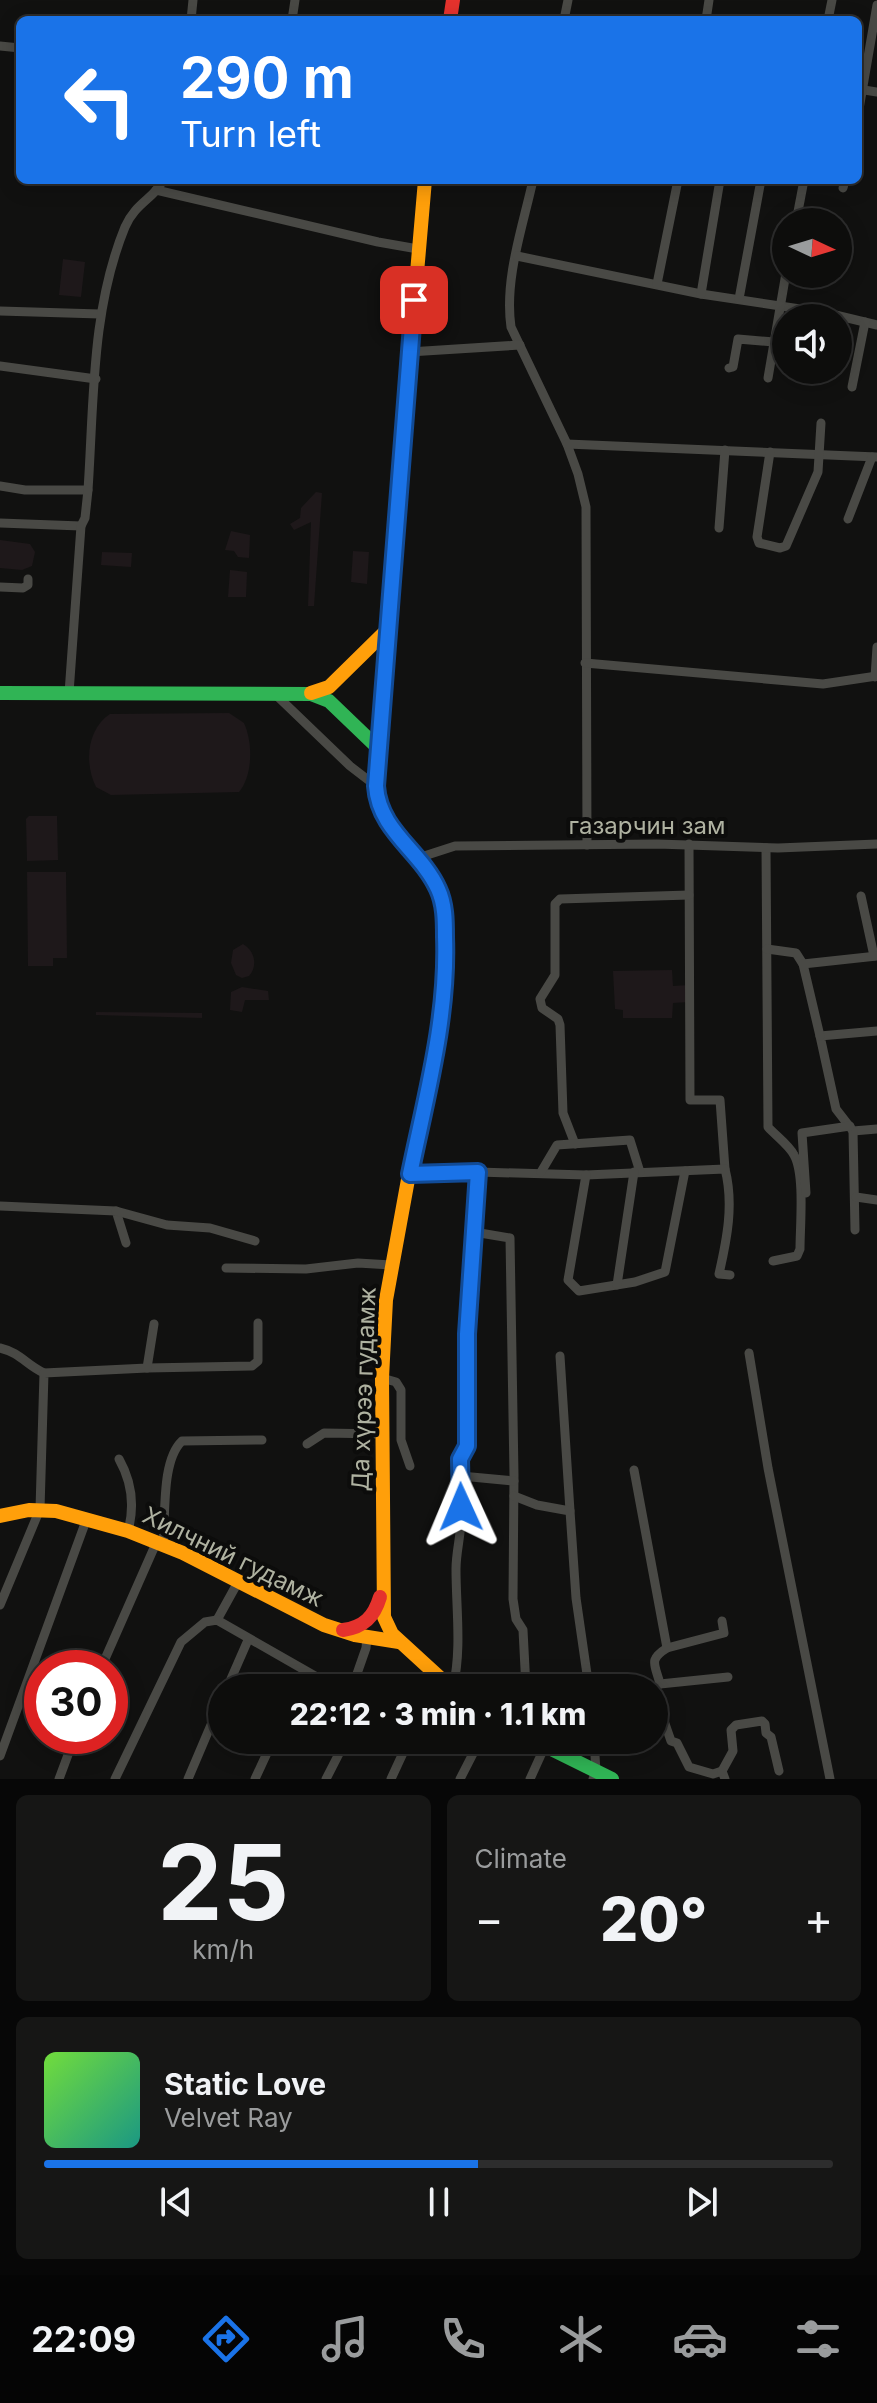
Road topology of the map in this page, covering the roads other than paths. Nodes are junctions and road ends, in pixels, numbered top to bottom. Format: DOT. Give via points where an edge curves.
graph roads {
  1 [pos="877,5"];
  2 [pos="862,80"];
  3 [pos="161,184"];
  4 [pos="425,184"];
  5 [pos="532,184"];
  6 [pos="677,184"];
  7 [pos="719,184"];
  8 [pos="760,184"];
  9 [pos="803,184"];
  10 [pos="799,208"];
  11 [pos="418,249"];
  12 [pos="517,256"];
  13 [pos="657,284"];
  14 [pos="701,294"];
  15 [pos="739,299"];
  16 [pos="772,305"];
  17 [pos="0,311"];
  18 [pos="100,314"];
  19 [pos="852,320"];
  20 [pos="865,322"];
  21 [pos="877,325"];
  22 [pos="772,342"];
  23 [pos="520,345"];
  24 [pos="409,352"];
  25 [pos="772,354"];
  26 [pos="0,366"];
  27 [pos="729,368"];
  28 [pos="768,378"];
  29 [pos="96,379"];
  30 [pos="852,387"];
  31 [pos="821,423"];
  32 [pos="567,444"];
  33 [pos="725,450"];
  34 [pos="770,452"];
  35 [pos="821,454"];
  36 [pos="875,457"];
  37 [pos="0,486"];
  38 [pos="88,490"];
  39 [pos="848,519"];
  40 [pos="0,523"];
  41 [pos="81,526"];
  42 [pos="719,528"];
  43 [pos="28,579"];
  44 [pos="0,587"];
  45 [pos="386,631"];
  46 [pos="877,647"];
  47 [pos="585,663"];
  48 [pos="876,676"];
  49 [pos="0,693"];
  50 [pos="69,693"];
  51 [pos="305,693"];
  52 [pos="275,694"];
  53 [pos="378,748"];
  54 [pos="376,786"];
  55 [pos="689,844"];
  56 [pos="877,844"];
  57 [pos="587,845"];
  58 [pos="766,848"];
  59 [pos="418,858"];
  60 [pos="689,895"];
  61 [pos="861,896"];
  62 [pos="767,949"];
  63 [pos="876,956"];
  64 [pos="803,964"];
  65 [pos="877,1031"];
  66 [pos="820,1036"];
  67 [pos="852,1129"];
  68 [pos="877,1129"];
  69 [pos="575,1144"];
  70 [pos="725,1169"];
  71 [pos="685,1171"];
  72 [pos="478,1172"];
  73 [pos="541,1172"];
  74 [pos="637,1172"];
  75 [pos="410,1174"];
  76 [pos="586,1175"];
  77 [pos="856,1197"];
  78 [pos="877,1200"];
  79 [pos="0,1206"];
  80 [pos="116,1211"];
  81 [pos="855,1230"];
  82 [pos="474,1232"];
  83 [pos="807,1235"];
  84 [pos="255,1241"];
  85 [pos="126,1243"];
  86 [pos="773,1261"];
  87 [pos="391,1265"];
  88 [pos="226,1268"];
  89 [pos="730,1275"];
  90 [pos="617,1285"];
  91 [pos="258,1323"];
  92 [pos="154,1324"];
  93 [pos="0,1348"];
  94 [pos="749,1353"];
  95 [pos="560,1356"];
  96 [pos="147,1368"];
  97 [pos="44,1373"];
  98 [pos="382,1378"];
  99 [pos="383,1434"];
  100 [pos="262,1440"];
  101 [pos="307,1444"];
  102 [pos="119,1459"];
  103 [pos="410,1466"];
  104 [pos="634,1470"];
  105 [pos="461,1476"];
  106 [pos="514,1481"];
  107 [pos="514,1496"];
  108 [pos="40,1509"];
  109 [pos="570,1511"];
  110 [pos="0,1516"];
  111 [pos="87,1518"];
  112 [pos="128,1531"];
  113 [pos="160,1542"];
  114 [pos="238,1582"];
  115 [pos="0,1605"];
  116 [pos="217,1620"];
  117 [pos="379,1620"];
  118 [pos="722,1621"];
  119 [pos="338,1630"];
  120 [pos="367,1637"];
  121 [pos="248,1640"];
  122 [pos="399,1642"];
  123 [pos="667,1648"];
  124 [pos="109,1650"];
  125 [pos="304,1671"];
  126 [pos="233,1674"];
  127 [pos="303,1674"];
  128 [pos="310,1674"];
  129 [pos="357,1674"];
  130 [pos="436,1674"];
  131 [pos="455,1674"];
  132 [pos="525,1674"];
  133 [pos="587,1674"];
  134 [pos="654,1674"];
  135 [pos="728,1677"];
  136 [pos="668,1686"];
  137 [pos="208,1732"];
  138 [pos="668,1734"];
  139 [pos="68,1754"];
  140 [pos="267,1754"];
  141 [pos="339,1754"];
  142 [pos="403,1754"];
  143 [pos="473,1754"];
  144 [pos="536,1754"];
  145 [pos="558,1754"];
  146 [pos="594,1754"];
  147 [pos="0,1756"];
  148 [pos="779,1771"];
  149 [pos="595,1775"];
  150 [pos="724,1775"];
  151 [pos="59,1779"];
  152 [pos="115,1779"];
  153 [pos="188,1779"];
  154 [pos="255,1779"];
  155 [pos="326,1779"];
  156 [pos="391,1779"];
  157 [pos="460,1779"];
  158 [pos="530,1779"];
  159 [pos="612,1779"];
  160 [pos="830,1779"];
  1 -- 2 [label="street"];
  3 -- 11 [label="street"];
  3 -- 18 [label="street" via="126,225"];
  4 -- 11 [label="main road, Да хүрээ гудамж"];
  5 -- 12 [label="street"];
  6 -- 13 [label="street"];
  7 -- 14 [label="street"];
  8 -- 15 [label="street"];
  9 -- 10 [label="street"];
  11 -- 24 [label="main road, Да хүрээ гудамж"];
  12 -- 13 [label="street"];
  12 -- 23 [label="street" via="509,312"];
  13 -- 14 [label="street"];
  14 -- 15 [label="street"];
  15 -- 16 [label="street"];
  17 -- 18 [label="street"];
  18 -- 29 [label="street"];
  19 -- 20 [label="street"];
  20 -- 21 [label="street"];
  20 -- 30 [label="street"];
  22 -- 27 [label="street" via="738,339"];
  23 -- 24 [label="street"];
  23 -- 32 [label="street"];
  24 -- 45 [label="main road, Да хүрээ гудамж"];
  25 -- 28 [label="street"];
  26 -- 29 [label="street"];
  29 -- 38 [label="street"];
  31 -- 35 [label="street"];
  32 -- 33 [label="street"];
  32 -- 47 [label="street" via="586,516"];
  33 -- 34 [label="street"];
  33 -- 42 [label="street"];
  34 -- 35 [label="street"];
  34 -- 35 [label="street" via="757,537 759,543 780,548 791,535"];
  35 -- 36 [label="street"];
  36 -- 39 [label="street"];
  37 -- 38 [label="street"];
  38 -- 41 [label="street"];
  40 -- 41 [label="street"];
  41 -- 50 [label="street"];
  43 -- 44 [label="street" via="23,588"];
  45 -- 51 [label="main road" via="329,687"];
  45 -- 53 [label="main road, Да хүрээ гудамж"];
  46 -- 48 [label="street"];
  47 -- 48 [label="street" via="823,684"];
  47 -- 57 [label="street"];
  49 -- 50 [label="main road"];
  50 -- 52 [label="main road"];
  51 -- 52 [label="main road"];
  51 -- 53 [label="main road" via="329,701"];
  52 -- 54 [label="street"];
  53 -- 54 [label="main road, Да хүрээ гудамж"];
  54 -- 59 [label="main road, Да хүрээ гудамж" via="384,817"];
  55 -- 57 [label="street, газарчин зам"];
  55 -- 58 [label="street, газарчин зам"];
  55 -- 60 [label="street"];
  56 -- 58 [label="street, газарчин зам"];
  57 -- 59 [label="street, газарчин зам" via="455,846"];
  58 -- 62 [label="street"];
  59 -- 75 [label="main road, Да хүрээ гудамж" via="442,899 446,950 438,1037"];
  60 -- 69 [label="street" via="560,899 555,904 555,975 540,999 560,1025 563,1113"];
  60 -- 70 [label="street" via="690,1100 720,1100"];
  61 -- 63 [label="street"];
  62 -- 64 [label="street" via="796,953"];
  62 -- 86 [label="street" via="768,1127 797,1159 801,1197 797,1256"];
  63 -- 64 [label="street"];
  64 -- 66 [label="street"];
  65 -- 66 [label="street"];
  66 -- 67 [label="street" via="836,1109"];
  67 -- 68 [label="street"];
  67 -- 77 [label="street"];
  67 -- 83 [label="street" via="802,1133"];
  69 -- 73 [label="street" via="557,1145"];
  69 -- 74 [label="street" via="630,1140"];
  70 -- 71 [label="street"];
  70 -- 89 [label="street" via="730,1188 728,1230 719,1274"];
  71 -- 74 [label="street"];
  71 -- 90 [label="street" via="665,1272"];
  72 -- 73 [label="street"];
  72 -- 75 [label="street"];
  72 -- 82 [label="street"];
  73 -- 76 [label="street"];
  74 -- 76 [label="street"];
  74 -- 90 [label="street"];
  75 -- 87 [label="main road, Да хүрээ гудамж"];
  76 -- 90 [label="street" via="568,1280 579,1291"];
  77 -- 78 [label="street"];
  77 -- 81 [label="street"];
  79 -- 80 [label="street"];
  80 -- 84 [label="street"];
  80 -- 85 [label="street"];
  82 -- 105 [label="street" via="467,1446 460,1459"];
  82 -- 106 [label="street" via="510,1238"];
  87 -- 88 [label="street"];
  87 -- 98 [label="main road, Да хүрээ гудамж"];
  91 -- 96 [label="street" via="258,1361 252,1366"];
  92 -- 96 [label="street"];
  93 -- 97 [label="street"];
  94 -- 160 [label="street"];
  95 -- 109 [label="street"];
  96 -- 97 [label="street"];
  97 -- 108 [label="street"];
  98 -- 99 [label="main road, Да хүрээ гудамж"];
  98 -- 103 [label="street" via="396,1382 401,1390 401,1440"];
  99 -- 101 [label="street" via="324,1433"];
  99 -- 117 [label="main road, Да хүрээ гудамж"];
  100 -- 113 [label="street" via="182,1441 169,1463"];
  102 -- 112 [label="street" via="132,1497"];
  104 -- 123 [label="street"];
  105 -- 106 [label="street"];
  105 -- 131 [label="street"];
  106 -- 107 [label="street"];
  107 -- 109 [label="street"];
  107 -- 132 [label="street" via="513,1599 523,1630"];
  108 -- 110 [label="main road, Хилчний гудамж"];
  108 -- 111 [label="main road, Хилчний гудамж"];
  108 -- 115 [label="street"];
  109 -- 133 [label="street"];
  111 -- 112 [label="main road, Хилчний гудамж"];
  111 -- 147 [label="street"];
  112 -- 113 [label="main road, Хилчний гудамж"];
  113 -- 114 [label="main road, Хилчний гудамж"];
  113 -- 124 [label="street"];
  114 -- 116 [label="street"];
  114 -- 119 [label="main road, Хилчний гудамж"];
  116 -- 121 [label="street"];
  116 -- 152 [label="street" via="205,1622 181,1642"];
  117 -- 119 [label="main road"];
  117 -- 122 [label="main road, Да хүрээ гудамж"];
  118 -- 123 [label="street" via="724,1633"];
  119 -- 120 [label="main road, Хилчний гудамж"];
  120 -- 122 [label="main road, Хилчний гудамж"];
  120 -- 129 [label="street"];
  121 -- 125 [label="street"];
  121 -- 126 [label="street"];
  122 -- 130 [label="main road, Да хүрээ гудамж"];
  123 -- 134 [label="street" via="655,1655"];
  125 -- 127 [label="street"];
  125 -- 128 [label="street"];
  135 -- 136 [label="street"];
  137 -- 153 [label="street"];
  138 -- 150 [label="street" via="689,1767"];
  139 -- 151 [label="street"];
  140 -- 154 [label="street"];
  141 -- 155 [label="street"];
  142 -- 156 [label="street"];
  143 -- 157 [label="street"];
  144 -- 158 [label="street"];
  145 -- 149 [label="main road"];
  146 -- 149 [label="street"];
  148 -- 150 [label="street" via="762,1721 731,1730 733,1751"];
  149 -- 159 [label="main road"];
}
